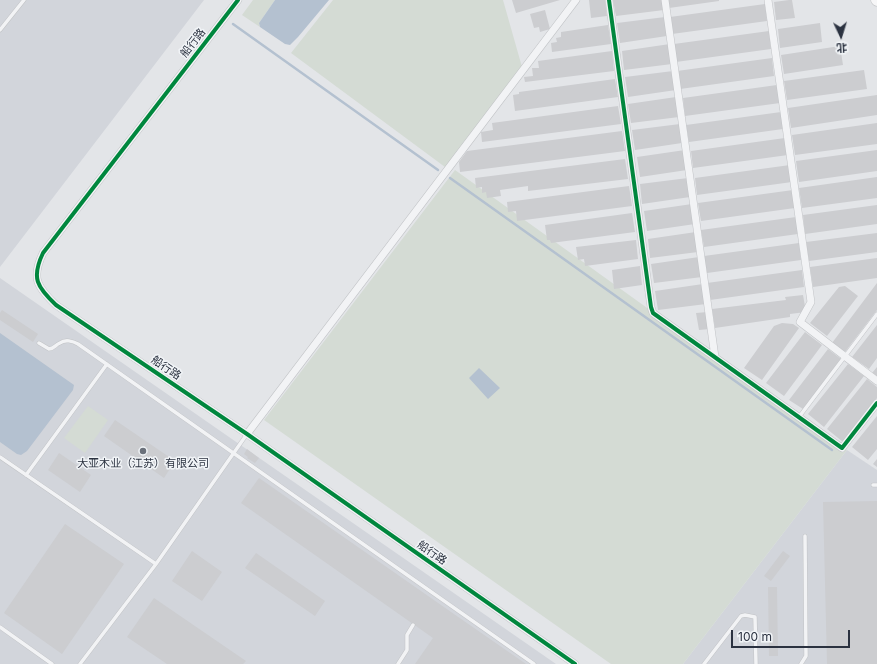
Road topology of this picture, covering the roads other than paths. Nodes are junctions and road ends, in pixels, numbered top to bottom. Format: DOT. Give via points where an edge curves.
graph roads {
  1 [pos="24,0"];
  2 [pos="238,0"];
  3 [pos="576,0"];
  4 [pos="609,0"];
  5 [pos="665,0"];
  6 [pos="768,0"];
  7 [pos="0,30"];
  8 [pos="877,314"];
  9 [pos="39,343"];
  10 [pos="845,356"];
  11 [pos="715,357"];
  12 [pos="107,364"];
  13 [pos="877,381"];
  14 [pos="877,403"];
  15 [pos="799,417"];
  16 [pos="247,434"];
  17 [pos="234,453"];
  18 [pos="0,457"];
  19 [pos="26,475"];
  20 [pos="805,536"];
  21 [pos="156,564"];
  22 [pos="413,625"];
  23 [pos="0,628"];
  24 [pos="52,664"];
  25 [pos="80,664"];
  26 [pos="398,664"];
  27 [pos="534,664"];
  28 [pos="575,664"];
  29 [pos="704,664"];
  30 [pos="756,664"];
  31 [pos="801,664"];
  1 -- 7 [label="lane"];
  2 -- 16 [label="street, 船行路" via="43,253 37,272 38,283 56,305"];
  3 -- 16 [label="street"];
  4 -- 11 [label="street" via="650,306 653,313"];
  5 -- 11 [label="street"];
  6 -- 10 [label="street" via="811,302 800,322"];
  8 -- 10 [label="lane"];
  9 -- 12 [label="lane" via="51,349 60,342 74,342"];
  10 -- 13 [label="street"];
  10 -- 15 [label="lane"];
  11 -- 15 [label="street"];
  12 -- 17 [label="lane"];
  12 -- 19 [label="lane"];
  14 -- 15 [label="street" via="842,448"];
  16 -- 17 [label="lane"];
  16 -- 28 [label="street, 船行路"];
  17 -- 21 [label="lane"];
  17 -- 27 [label="lane"];
  18 -- 19 [label="lane"];
  19 -- 21 [label="lane"];
  20 -- 31 [label="lane" via="806,656"];
  21 -- 25 [label="lane"];
  22 -- 26 [label="lane" via="407,635 407,650"];
  23 -- 24 [label="lane"];
  29 -- 30 [label="lane" via="741,616 745,615 755,617"];
}
